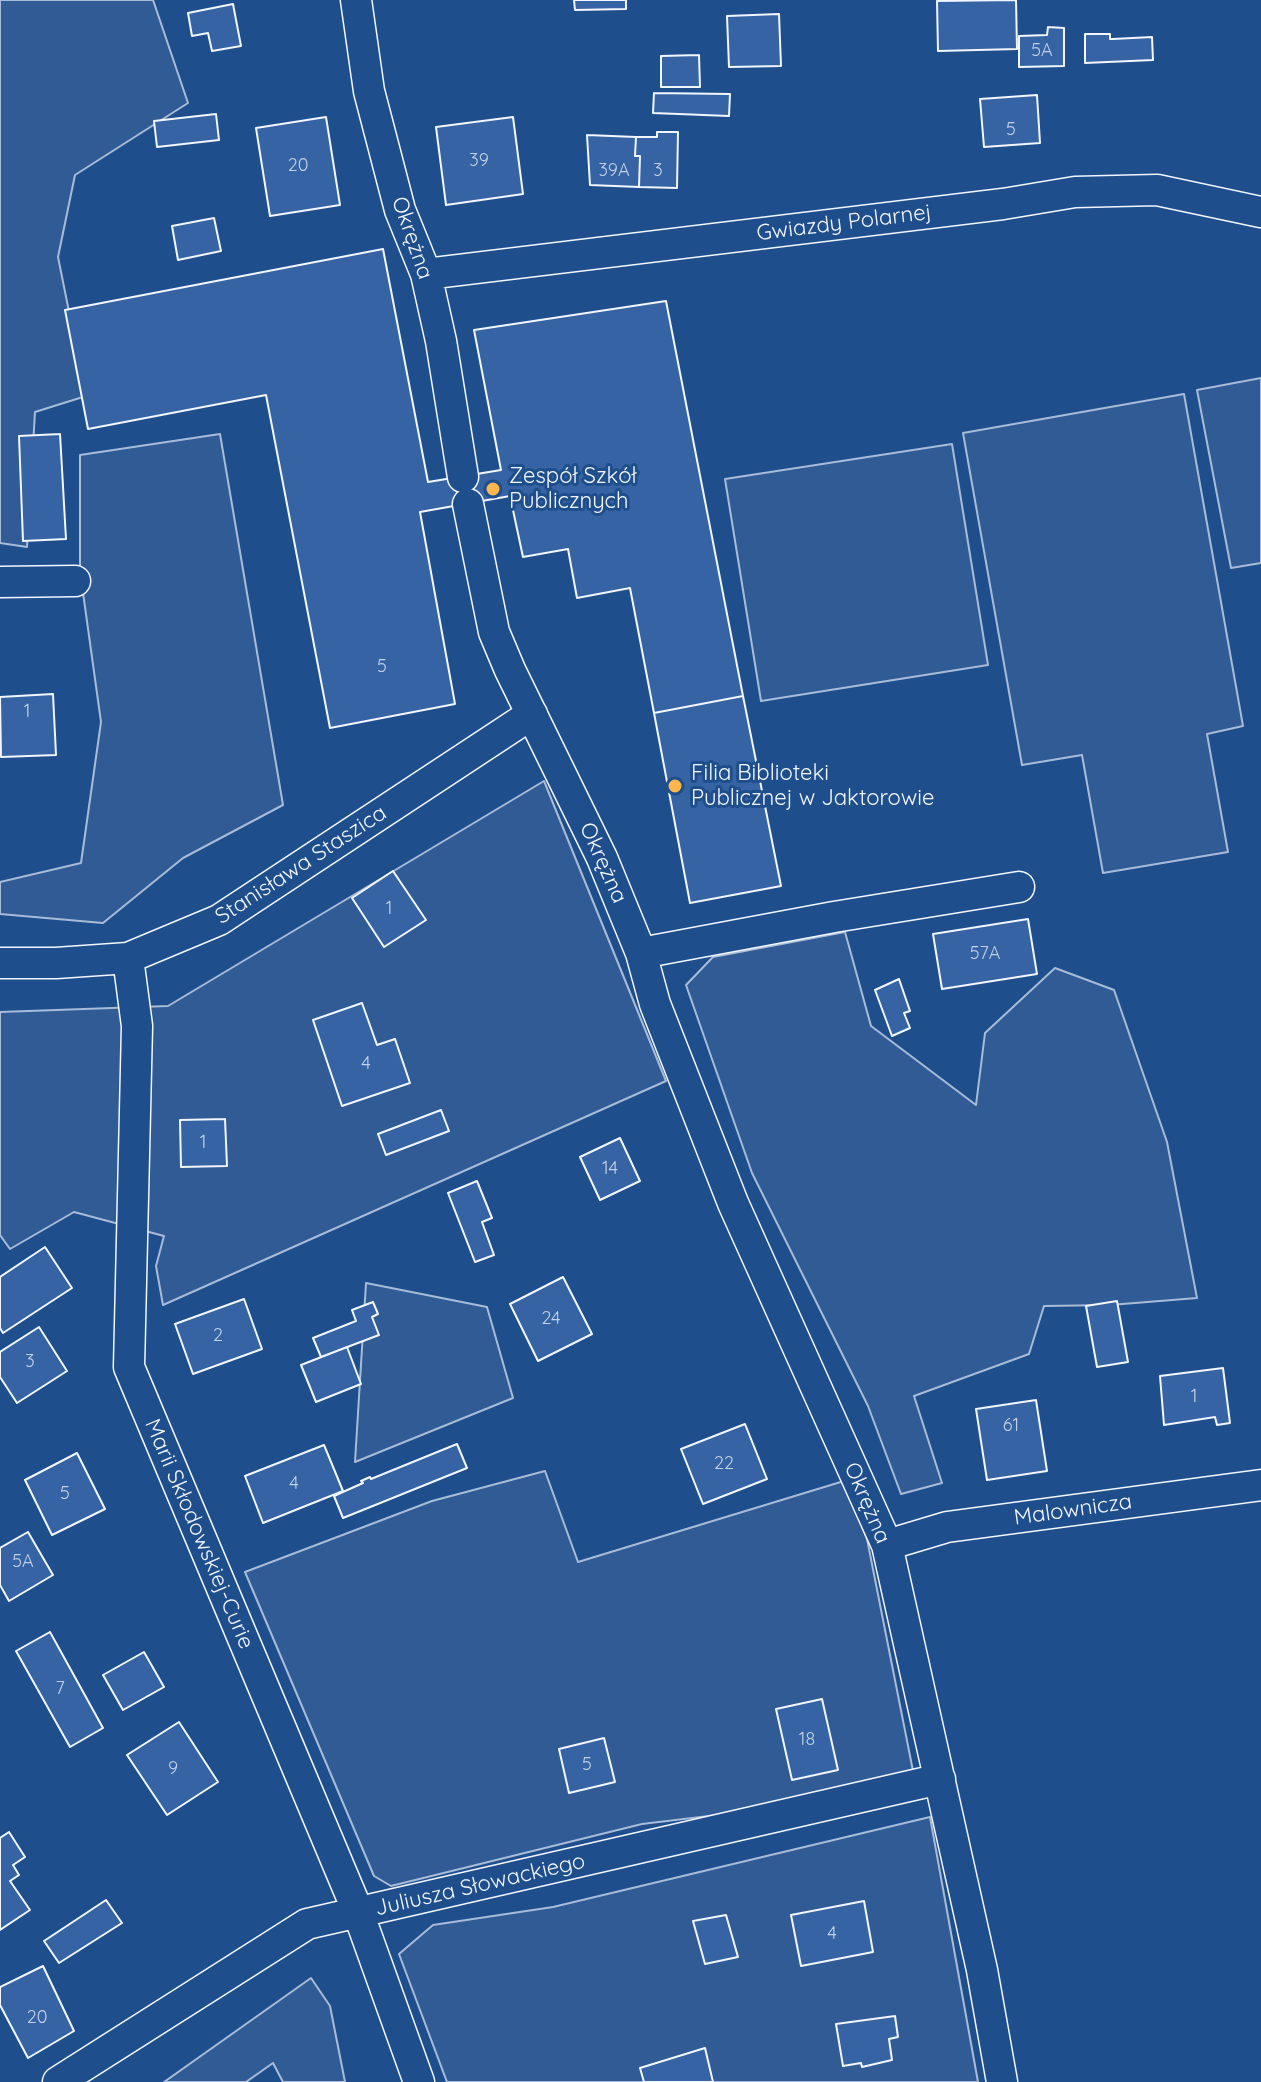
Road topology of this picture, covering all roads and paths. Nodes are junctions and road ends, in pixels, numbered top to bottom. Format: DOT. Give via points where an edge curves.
graph roads {
  1 [pos="356,0"];
  2 [pos="1261,212"];
  3 [pos="426,274"];
  4 [pos="75,581"];
  5 [pos="0,582"];
  6 [pos="532,714"];
  7 [pos="1019,887"];
  8 [pos="641,953"];
  9 [pos="128,958"];
  10 [pos="0,963"];
  11 [pos="1261,1485"];
  12 [pos="887,1545"];
  13 [pos="940,1779"];
  14 [pos="358,1912"];
  15 [pos="58,2082"];
  16 [pos="419,2082"];
  17 [pos="1002,2082"];
  1 -- 3 [label="street, Okrężna" via="369,91 400,210"];
  2 -- 3 [label="street, Gwiazdy Polarnej" via="1157,190 1075,192"];
  3 -- 6 [label="street, Okrężna" via="494,632"];
  4 -- 5 [label="street"];
  6 -- 8 [label="street, Okrężna"];
  6 -- 9 [label="street, Stanisława Staszica" via="219,920"];
  7 -- 8 [label="street"];
  8 -- 12 [label="street, Okrężna" via="655,1004 733,1203"];
  9 -- 10 [label="street, Stanisława Staszica"];
  9 -- 14 [label="street, Marii Skłodowskiej-Curie" via="137,1026 129,1367"];
  11 -- 12 [label="street, Malownicza" via="947,1527"];
  12 -- 13 [label="street, Okrężna"];
  13 -- 14 [label="street, Juliusza Słowackiego"];
  13 -- 17 [label="street, Okrężna"];
  14 -- 15 [label="street, Juliusza Słowackiego" via="307,1924"];
  14 -- 16 [label="street, Marii Skłodowskiej-Curie"];
}
